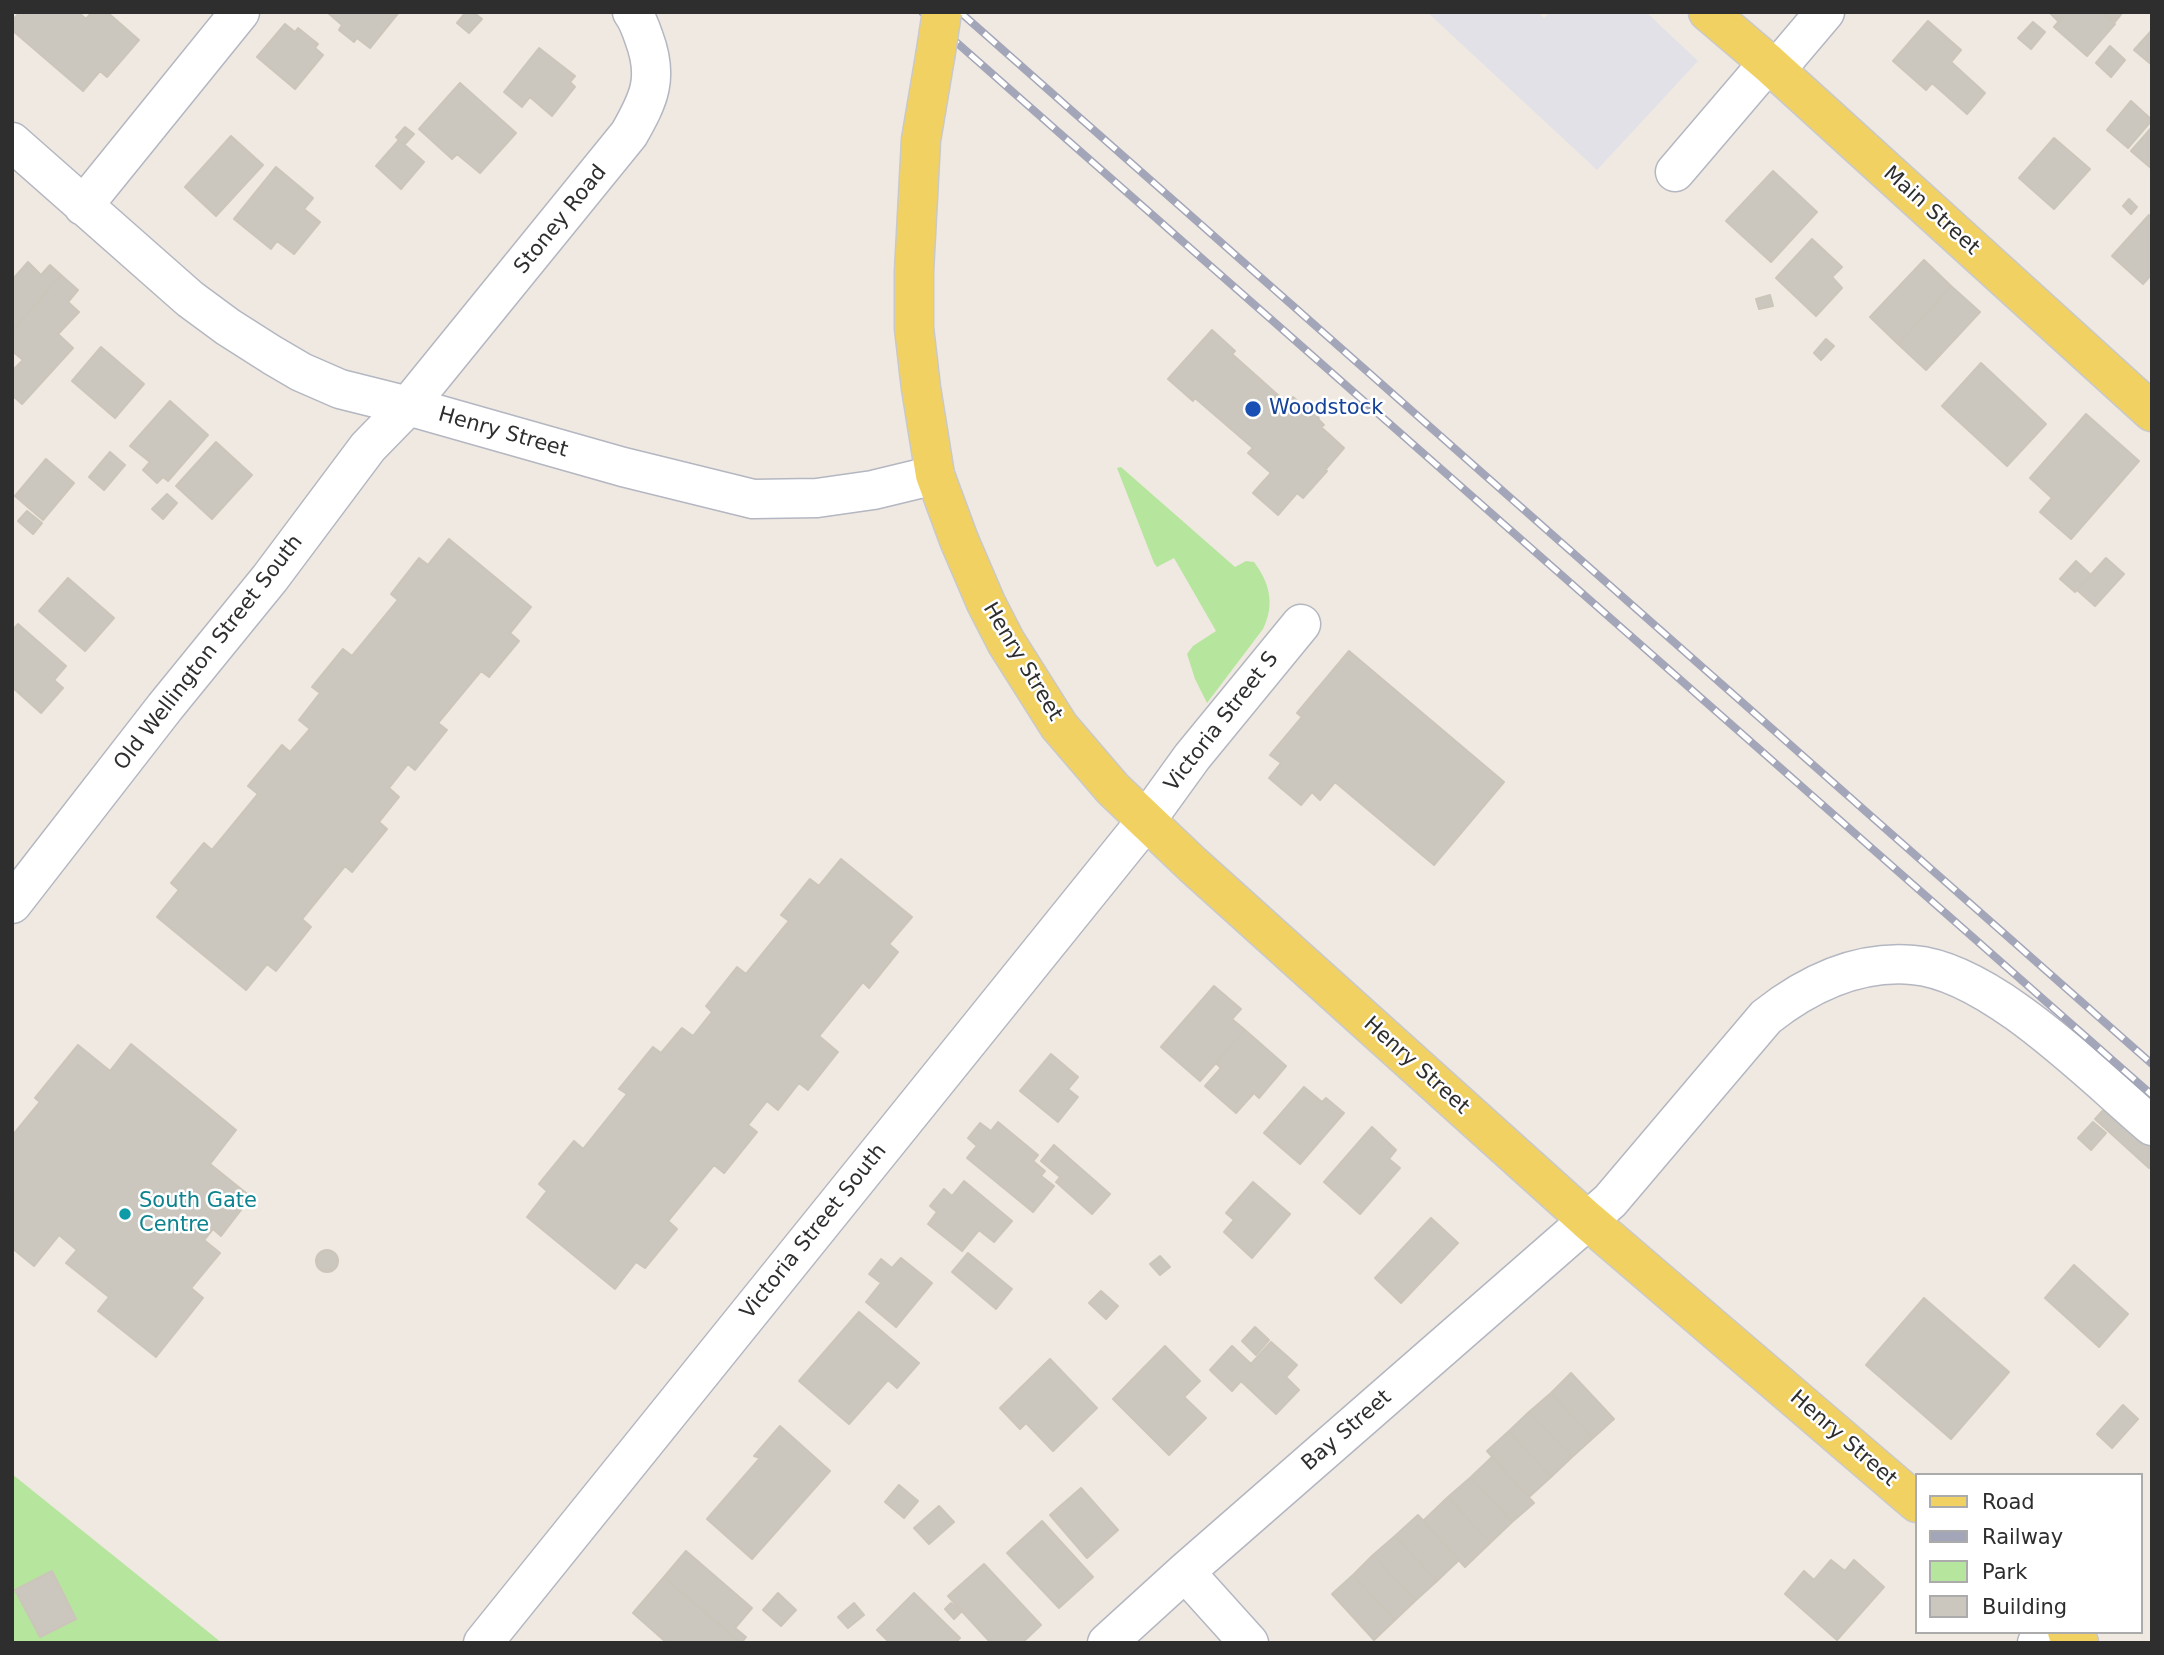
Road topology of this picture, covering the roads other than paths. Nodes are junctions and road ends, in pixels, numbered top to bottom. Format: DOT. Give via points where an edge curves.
graph roads {
  1 [pos="240,12"];
  2 [pos="632,12"];
  3 [pos="942,12"];
  4 [pos="1708,12"];
  5 [pos="1825,12"];
  6 [pos="1771,67"];
  7 [pos="12,142"];
  8 [pos="1675,172"];
  9 [pos="83,206"];
  10 [pos="408,406"];
  11 [pos="2152,412"];
  12 [pos="936,475"];
  13 [pos="1301,624"];
  14 [pos="1145,822"];
  15 [pos="12,904"];
  16 [pos="2152,1126"];
  17 [pos="1587,1220"];
  18 [pos="1916,1502"];
  19 [pos="1185,1572"];
  20 [pos="483,1643"];
  21 [pos="1107,1643"];
  22 [pos="1249,1643"];
  1 -- 9 [label="street"];
  2 -- 10 [label="street, Stoney Road" via="652,60 652,84 629,134"];
  3 -- 12 [label="main road, bridge" via="921,139 914,272 920,388"];
  4 -- 6 [label="main road, Main Street"];
  5 -- 6 [label="street"];
  6 -- 8 [label="street"];
  6 -- 11 [label="main road, Main Street"];
  7 -- 9 [label="street, Henry Street"];
  9 -- 10 [label="street, Henry Street" via="181,292 272,355 340,389"];
  10 -- 12 [label="street, Henry Street" via="753,499 817,498"];
  10 -- 15 [label="street, Old Wellington Street South" via="368,447"];
  12 -- 14 [label="main road, Henry Street" via="986,603 1028,679 1085,758"];
  13 -- 14 [label="street, Victoria Street S"];
  14 -- 17 [label="main road, Henry Street"];
  14 -- 20 [label="street, Victoria Street South"];
  16 -- 17 [label="street, Bay Street" via="2045,1034 1990,995 1928,968 1883,965 1815,984 1766,1017 1611,1201"];
  17 -- 18 [label="main road, Henry Street"];
  17 -- 19 [label="street, Bay Street"];
  19 -- 21 [label="street, Bay Street"];
  19 -- 22 [label="street"];
}
